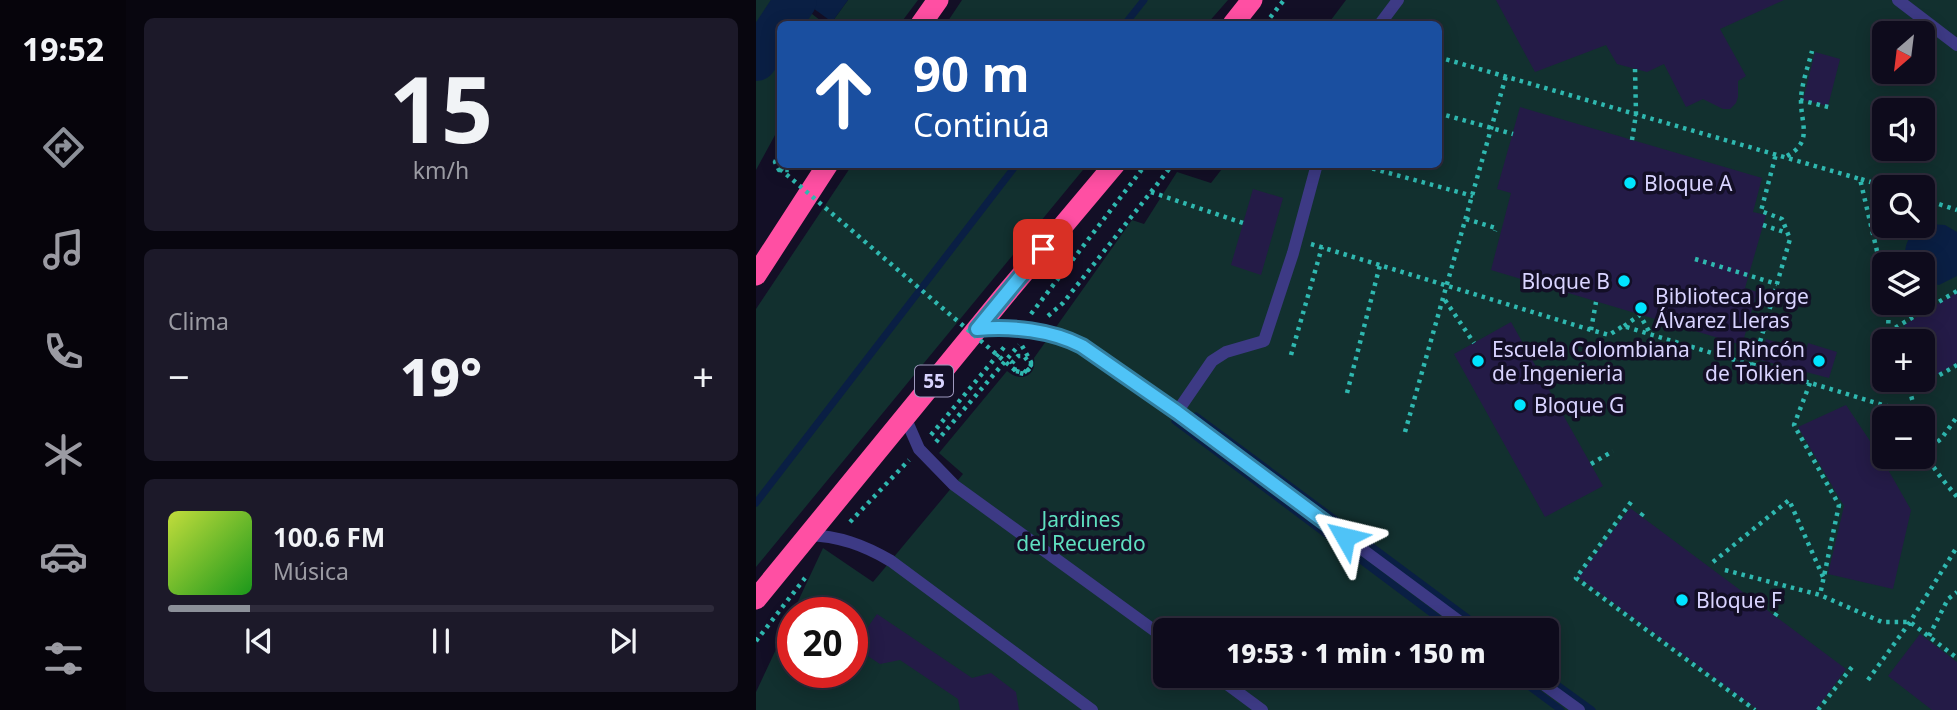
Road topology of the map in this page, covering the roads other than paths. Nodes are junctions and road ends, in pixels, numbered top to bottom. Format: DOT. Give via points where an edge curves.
graph roads {
  1 [pos="938,0"];
  2 [pos="1252,0"];
  3 [pos="1398,0"];
  4 [pos="1898,0"];
  5 [pos="923,21"];
  6 [pos="1235,21"];
  7 [pos="1382,21"];
  8 [pos="1957,45"];
  9 [pos="825,168"];
  10 [pos="1112,168"];
  11 [pos="1316,168"];
  12 [pos="756,275"];
  13 [pos="977,329"];
  14 [pos="1177,412"];
  15 [pos="905,417"];
  16 [pos="807,535"];
  17 [pos="756,599"];
  18 [pos="1455,618"];
  19 [pos="1153,630"];
  20 [pos="1230,688"];
  21 [pos="1233,688"];
  22 [pos="1549,688"];
  23 [pos="1092,710"];
  24 [pos="1242,710"];
  25 [pos="1262,710"];
  26 [pos="1579,710"];
  1 -- 5 [label="highway"];
  2 -- 6 [label="highway"];
  3 -- 7 [label="lane"];
  4 -- 8 [label="lane"];
  9 -- 12 [label="highway"];
  10 -- 13 [label="highway, 55"];
  11 -- 14 [label="lane" via="1264,341 1218,356"];
  13 -- 14 [label="lane" via="996,327 1067,338"];
  13 -- 15 [label="highway, 55"];
  14 -- 18 [label="lane"];
  15 -- 16 [label="highway, 55"];
  15 -- 19 [label="lane" via="922,452 954,485"];
  16 -- 17 [label="highway, 55"];
  16 -- 23 [label="lane" via="836,537 891,561"];
  20 -- 24 [label="lane"];
  21 -- 25 [label="lane"];
  22 -- 26 [label="lane"];
}
